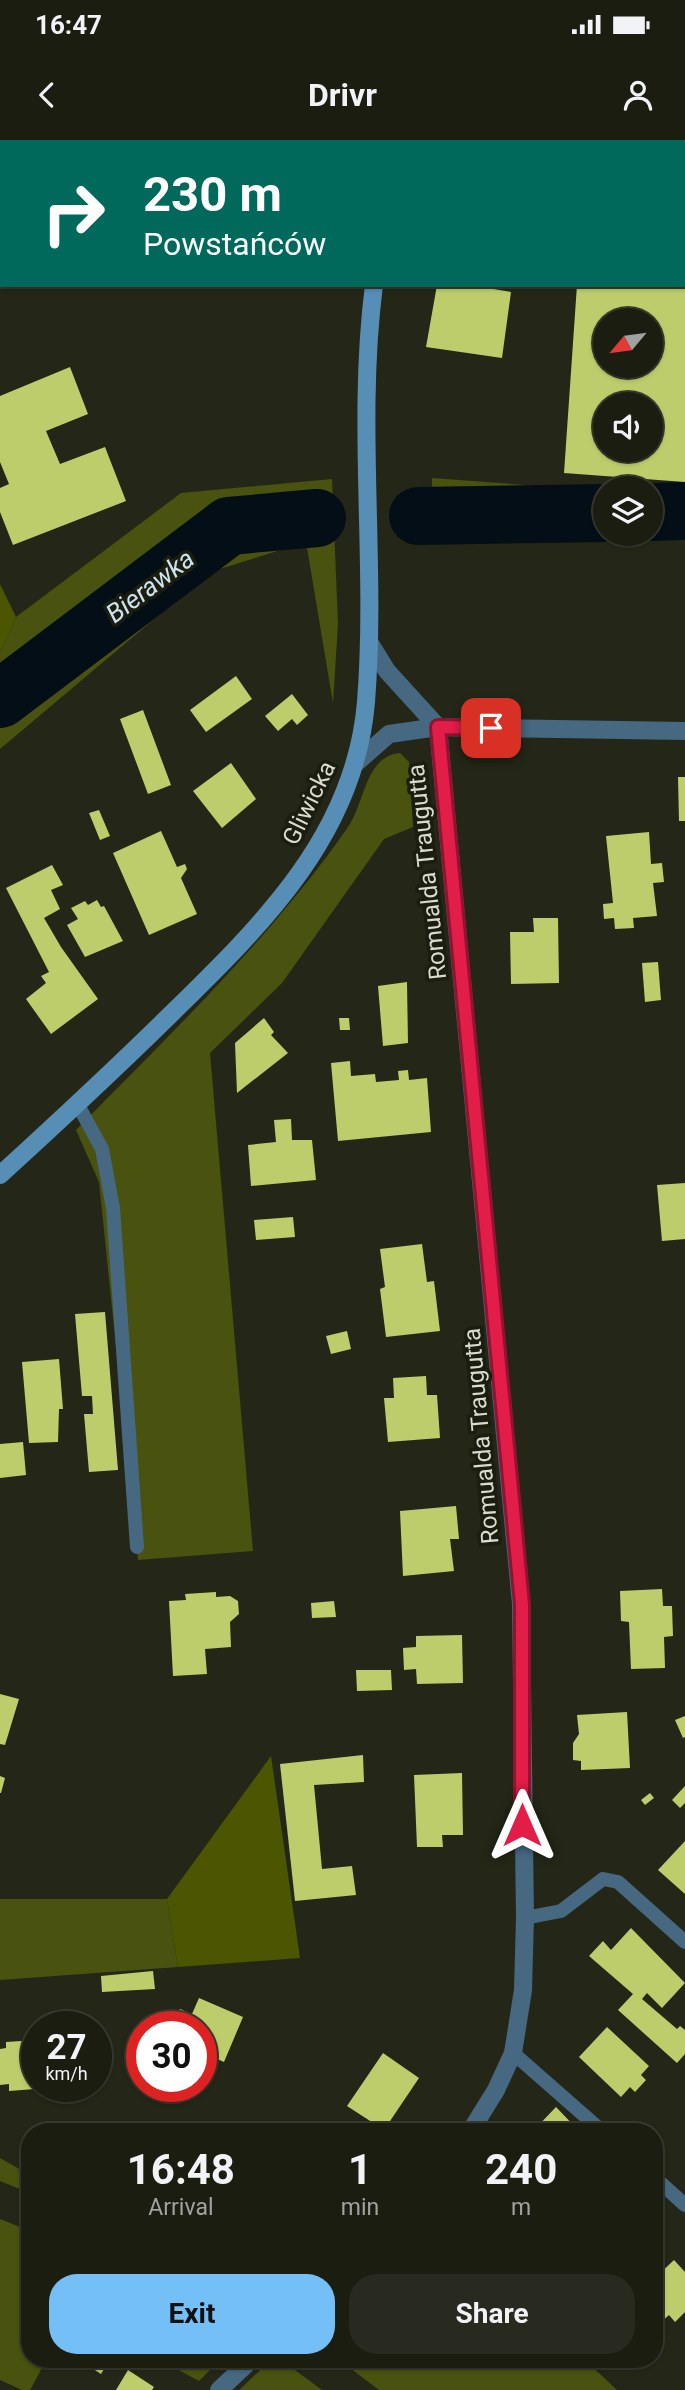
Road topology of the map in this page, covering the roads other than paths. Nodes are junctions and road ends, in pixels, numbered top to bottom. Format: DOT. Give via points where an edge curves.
graph roads {
  1 [pos="374,287"];
  2 [pos="369,642"];
  3 [pos="438,727"];
  4 [pos="685,731"];
  5 [pos="356,763"];
  6 [pos="78,1105"];
  7 [pos="0,1175"];
  8 [pos="137,1548"];
  9 [pos="525,1918"];
  10 [pos="685,1942"];
  11 [pos="513,2053"];
  12 [pos="476,2123"];
  13 [pos="593,2123"];
  14 [pos="663,2185"];
  15 [pos="685,2204"];
  16 [pos="242,2368"];
  17 [pos="219,2390"];
  1 -- 2 [label="main road, Gliwicka" via="364,421"];
  2 -- 3 [label="street" via="387,671"];
  2 -- 5 [label="main road, Gliwicka"];
  3 -- 4 [label="street"];
  3 -- 5 [label="street" via="389,734"];
  3 -- 9 [label="street, Romualda Traugutta" via="522,1604"];
  5 -- 6 [label="main road, Gliwicka" via="331,826 279,902"];
  6 -- 7 [label="main road, Gliwicka"];
  6 -- 8 [label="lane" via="103,1149 113,1208"];
  9 -- 10 [label="lane" via="561,1911 603,1879 618,1882"];
  9 -- 11 [label="street, Romualda Traugutta" via="523,1990"];
  11 -- 12 [label="street, Romualda Traugutta"];
  11 -- 13 [label="lane"];
  14 -- 15 [label="lane"];
  16 -- 17 [label="street"];
}
